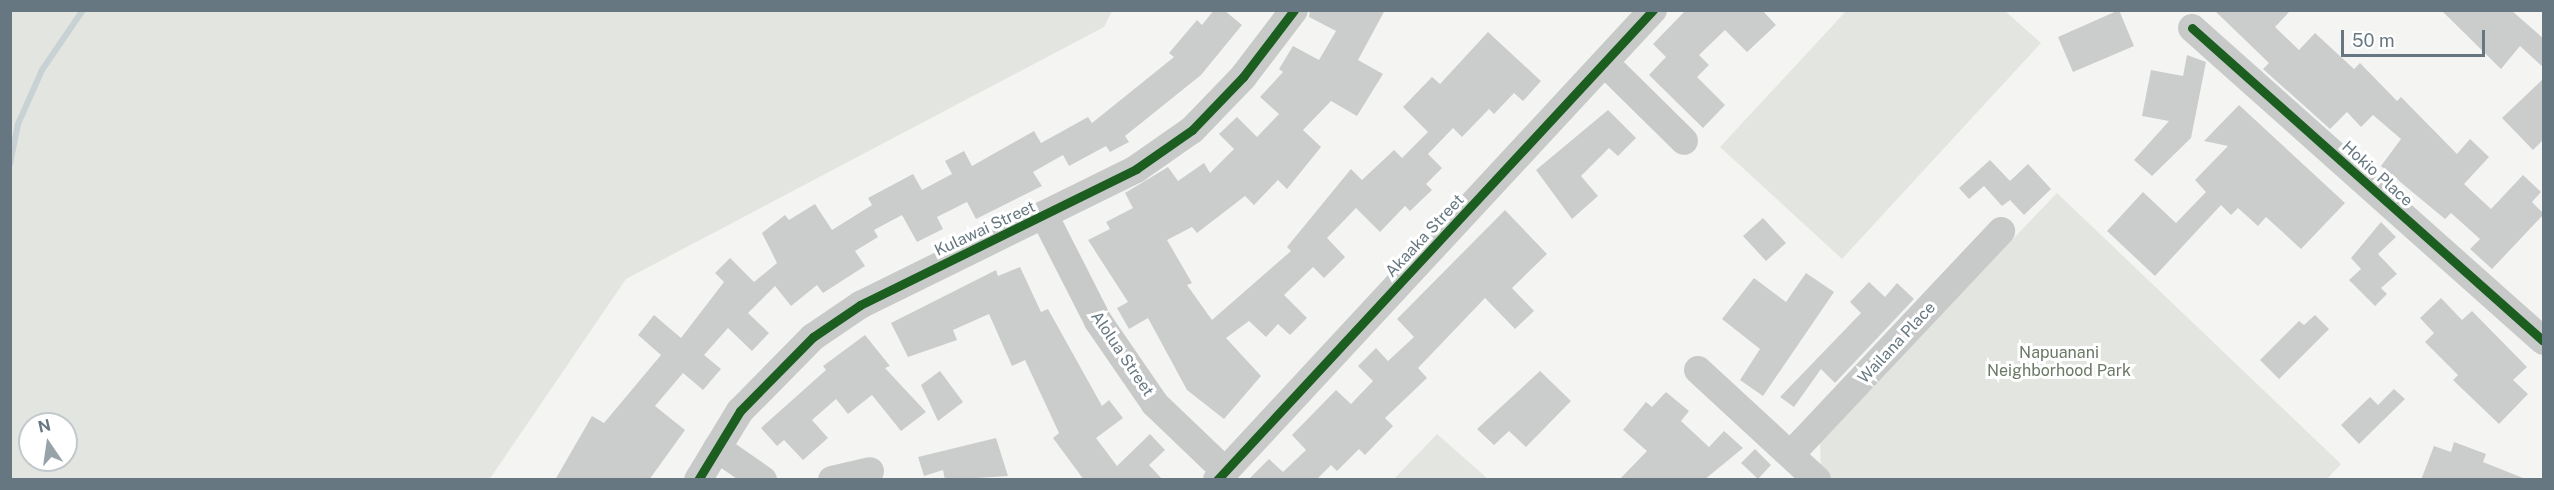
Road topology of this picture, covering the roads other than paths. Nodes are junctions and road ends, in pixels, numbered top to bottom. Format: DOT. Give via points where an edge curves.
graph roads {
  1 [pos="1293,10"];
  2 [pos="1653,10"];
  3 [pos="2192,28"];
  4 [pos="1607,65"];
  5 [pos="1684,141"];
  6 [pos="1045,217"];
  7 [pos="2001,231"];
  8 [pos="2543,342"];
  9 [pos="1698,370"];
  10 [pos="717,448"];
  11 [pos="1792,453"];
  12 [pos="870,471"];
  13 [pos="1221,475"];
  14 [pos="698,480"];
  15 [pos="763,480"];
  16 [pos="832,480"];
  17 [pos="1817,480"];
  1 -- 6 [label="street, Kulawai Street" via="1243,77 1192,129 1136,169"];
  2 -- 4 [label="street, Akaaka Street"];
  3 -- 8 [label="street, Hokio Place"];
  4 -- 5 [label="street"];
  4 -- 13 [label="street, Akaaka Street"];
  6 -- 10 [label="street, Kulawai Street" via="860,304 813,337 768,377"];
  6 -- 13 [label="street, Alolua Street" via="1098,321 1155,404"];
  7 -- 11 [label="street, Wailana Place"];
  9 -- 11 [label="street"];
  10 -- 14 [label="street, Kulawai Street"];
  10 -- 15 [label="street"];
  11 -- 17 [label="street"];
  12 -- 16 [label="street"];
}
